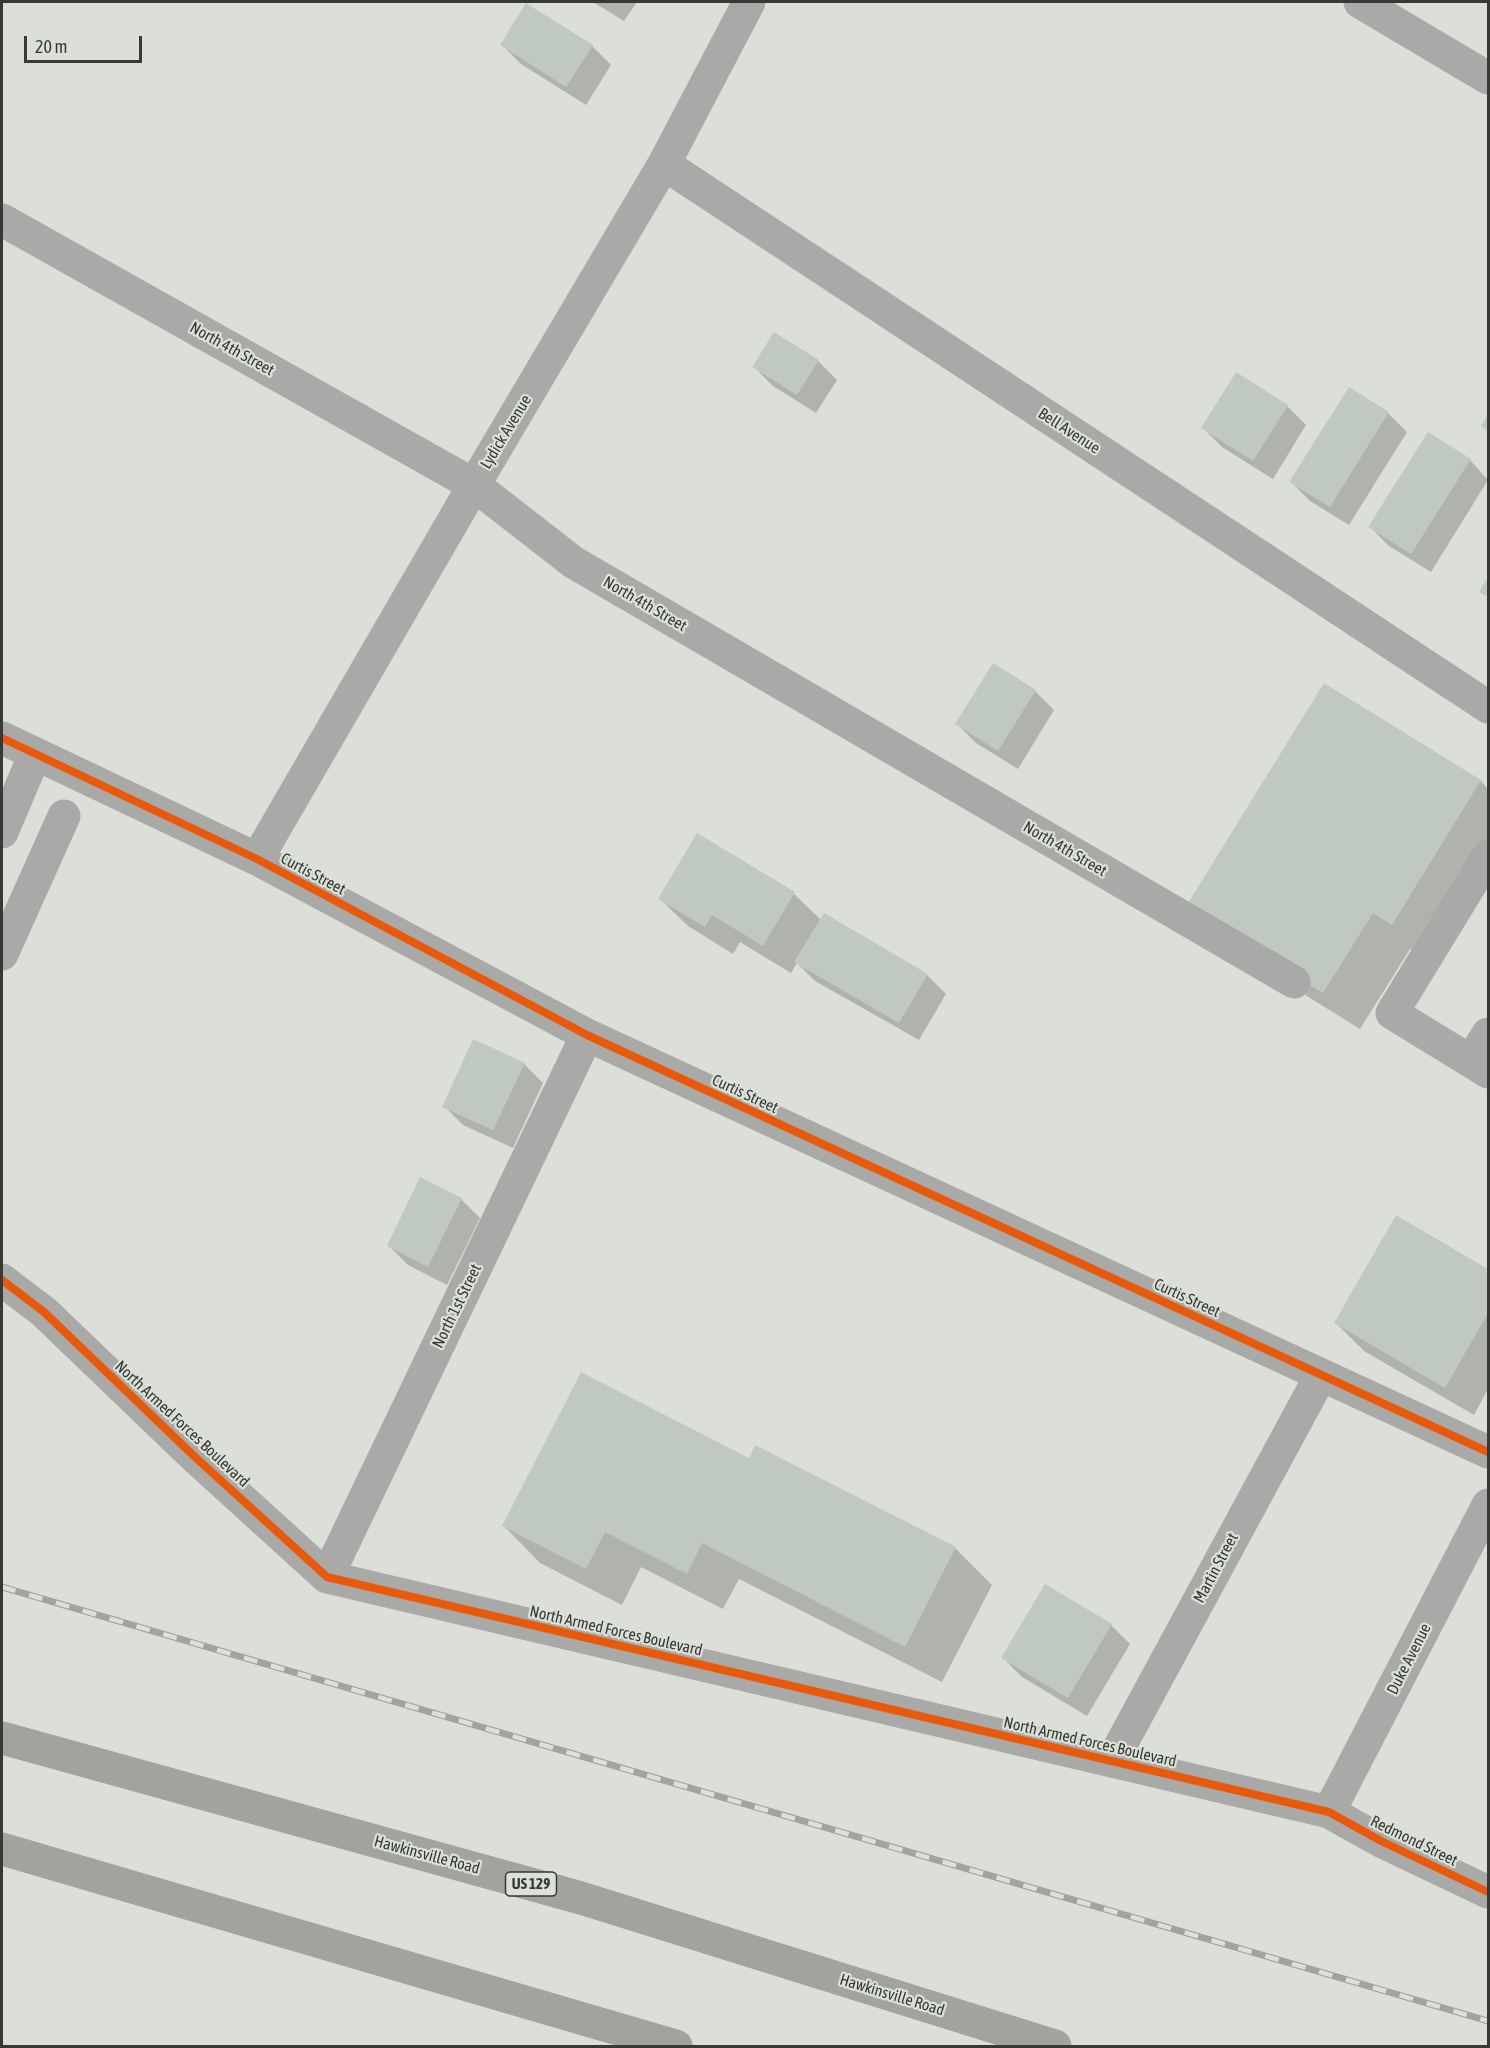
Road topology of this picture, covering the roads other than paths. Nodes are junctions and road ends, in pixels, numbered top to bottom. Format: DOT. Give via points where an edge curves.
graph roads {
  1 [pos="748,2"];
  2 [pos="1360,2"];
  3 [pos="1488,78"];
  4 [pos="664,164"];
  5 [pos="2,220"];
  6 [pos="474,485"];
  7 [pos="1481,702"];
  8 [pos="2,738"];
  9 [pos="35,754"];
  10 [pos="64,816"];
  11 [pos="2,832"];
  12 [pos="1488,856"];
  13 [pos="257,859"];
  14 [pos="2,954"];
  15 [pos="1294,982"];
  16 [pos="1488,1034"];
  17 [pos="587,1035"];
  18 [pos="1480,1067"];
  19 [pos="2,1280"];
  20 [pos="1321,1375"];
  21 [pos="1488,1452"];
  22 [pos="1488,1505"];
  23 [pos="327,1577"];
  24 [pos="2,1738"];
  25 [pos="1112,1761"];
  26 [pos="1329,1812"];
  27 [pos="2,1849"];
  28 [pos="1488,1892"];
  29 [pos="676,2046"];
  30 [pos="1055,2046"];
  1 -- 4 [label="street, Lydick Avenue"];
  2 -- 3 [label="street"];
  4 -- 6 [label="street, Lydick Avenue"];
  4 -- 7 [label="street, Bell Avenue"];
  5 -- 6 [label="street, North 4th Street"];
  6 -- 13 [label="street, Lydick Avenue"];
  6 -- 15 [label="street, North 4th Street" via="573,562"];
  8 -- 9 [label="street, Curtis Street"];
  9 -- 11 [label="street"];
  9 -- 13 [label="street, Curtis Street"];
  10 -- 14 [label="street"];
  12 -- 18 [label="street" via="1392,1013"];
  13 -- 17 [label="street, Curtis Street"];
  16 -- 18 [label="street"];
  17 -- 20 [label="street, Curtis Street"];
  17 -- 23 [label="street, North 1st Street"];
  19 -- 23 [label="street, North Armed Forces Boulevard" via="44,1312"];
  20 -- 21 [label="street, Curtis Street"];
  20 -- 25 [label="street, Martin Street"];
  22 -- 26 [label="street, Duke Avenue"];
  23 -- 25 [label="street, North Armed Forces Boulevard"];
  24 -- 30 [label="main road, Hawkinsville Road / US 129" via="581,1898"];
  25 -- 26 [label="street, North Armed Forces Boulevard"];
  26 -- 28 [label="street, Redmond Street"];
  27 -- 29 [label="main road"];
}
